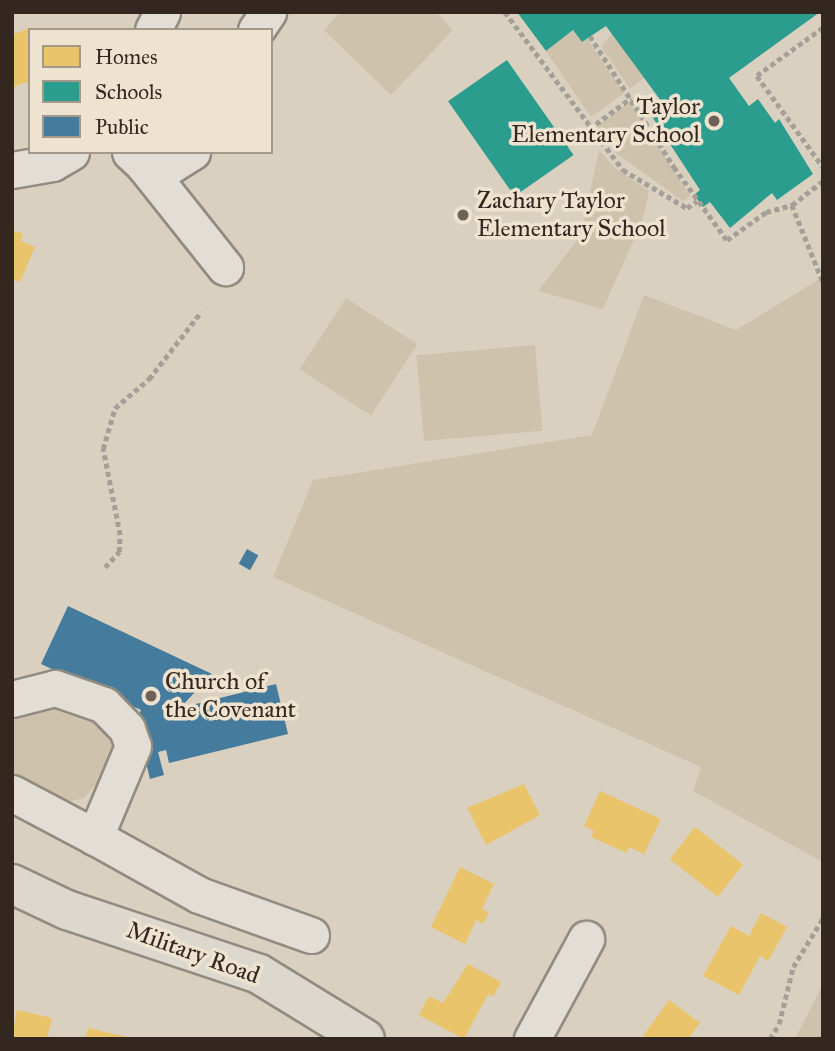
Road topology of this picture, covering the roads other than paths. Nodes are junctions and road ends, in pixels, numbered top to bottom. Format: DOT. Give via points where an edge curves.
graph roads {
  1 [pos="162,12"];
  2 [pos="268,12"];
  3 [pos="154,28"];
  4 [pos="258,28"];
  5 [pos="189,154"];
  6 [pos="62,158"];
  7 [pos="137,158"];
  8 [pos="12,170"];
  9 [pos="225,267"];
  10 [pos="12,699"];
  11 [pos="12,793"];
  12 [pos="95,837"];
  13 [pos="12,884"];
  14 [pos="311,935"];
  15 [pos="586,939"];
  16 [pos="365,1039"];
  17 [pos="532,1039"];
  1 -- 3 [label="street"];
  2 -- 4 [label="street"];
  5 -- 7 [label="street" via="171,165"];
  6 -- 8 [label="street"];
  7 -- 9 [label="street"];
  10 -- 12 [label="street" via="55,688 104,705 127,729 133,746"];
  11 -- 12 [label="street"];
  12 -- 14 [label="street" via="199,895"];
  13 -- 16 [label="main road, Military Road" via="67,910 259,974"];
  15 -- 17 [label="street"];
}
